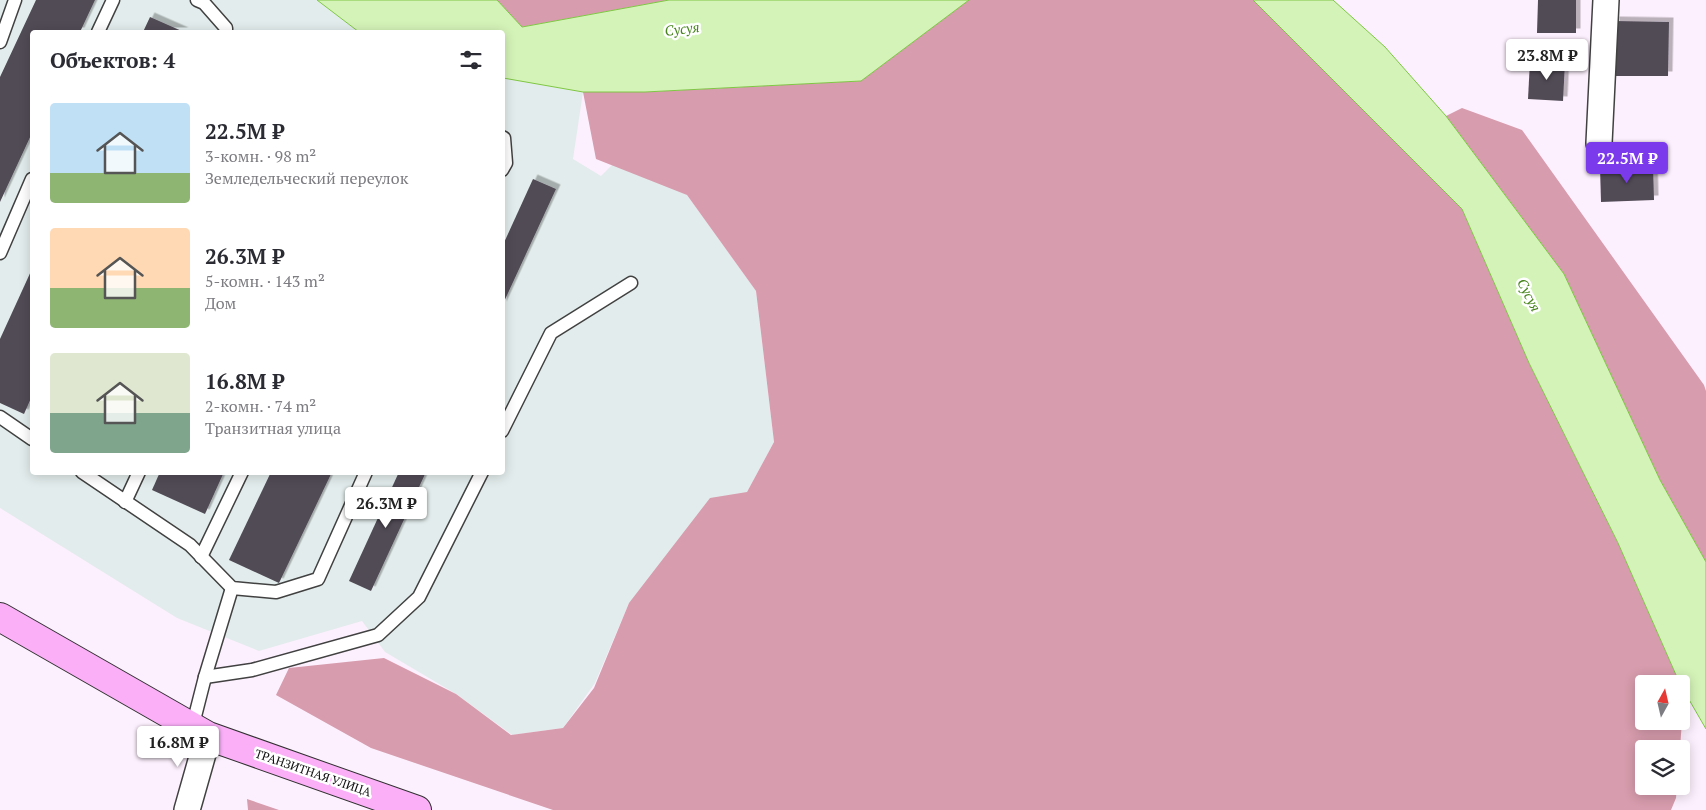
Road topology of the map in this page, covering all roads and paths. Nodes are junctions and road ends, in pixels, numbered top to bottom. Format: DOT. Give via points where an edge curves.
graph roads {
  1 [pos="15,0"];
  2 [pos="113,0"];
  3 [pos="197,0"];
  4 [pos="1606,0"];
  5 [pos="99,30"];
  6 [pos="226,30"];
  7 [pos="0,42"];
  8 [pos="1599,143"];
  9 [pos="505,150"];
  10 [pos="505,164"];
  11 [pos="30,184"];
  12 [pos="0,253"];
  13 [pos="631,283"];
  14 [pos="0,417"];
  15 [pos="505,425"];
  16 [pos="30,438"];
  17 [pos="86,475"];
  18 [pos="138,475"];
  19 [pos="241,475"];
  20 [pos="365,475"];
  21 [pos="480,475"];
  22 [pos="125,502"];
  23 [pos="201,557"];
  24 [pos="232,588"];
  25 [pos="0,617"];
  26 [pos="205,677"];
  27 [pos="200,732"];
  28 [pos="187,810"];
  29 [pos="417,810"];
  1 -- 7 [label="lane"];
  2 -- 5 [label="lane"];
  3 -- 6 [label="lane" via="204,3"];
  4 -- 8 [label="street"];
  9 -- 10 [label="lane"];
  11 -- 12 [label="lane"];
  13 -- 15 [label="lane" via="552,333"];
  14 -- 16 [label="lane"];
  17 -- 22 [label="lane"];
  18 -- 22 [label="lane"];
  19 -- 23 [label="lane"];
  20 -- 24 [label="lane" via="318,579 276,592"];
  21 -- 26 [label="lane" via="419,597 378,635 252,670"];
  22 -- 23 [label="lane"];
  23 -- 24 [label="lane"];
  24 -- 26 [label="lane"];
  25 -- 27 [label="main road, ТРАНЗИТНАЯ УЛИЦА"];
  26 -- 27 [label="lane"];
  27 -- 28 [label="street"];
  27 -- 29 [label="main road, ТРАНЗИТНАЯ УЛИЦА"];
}
